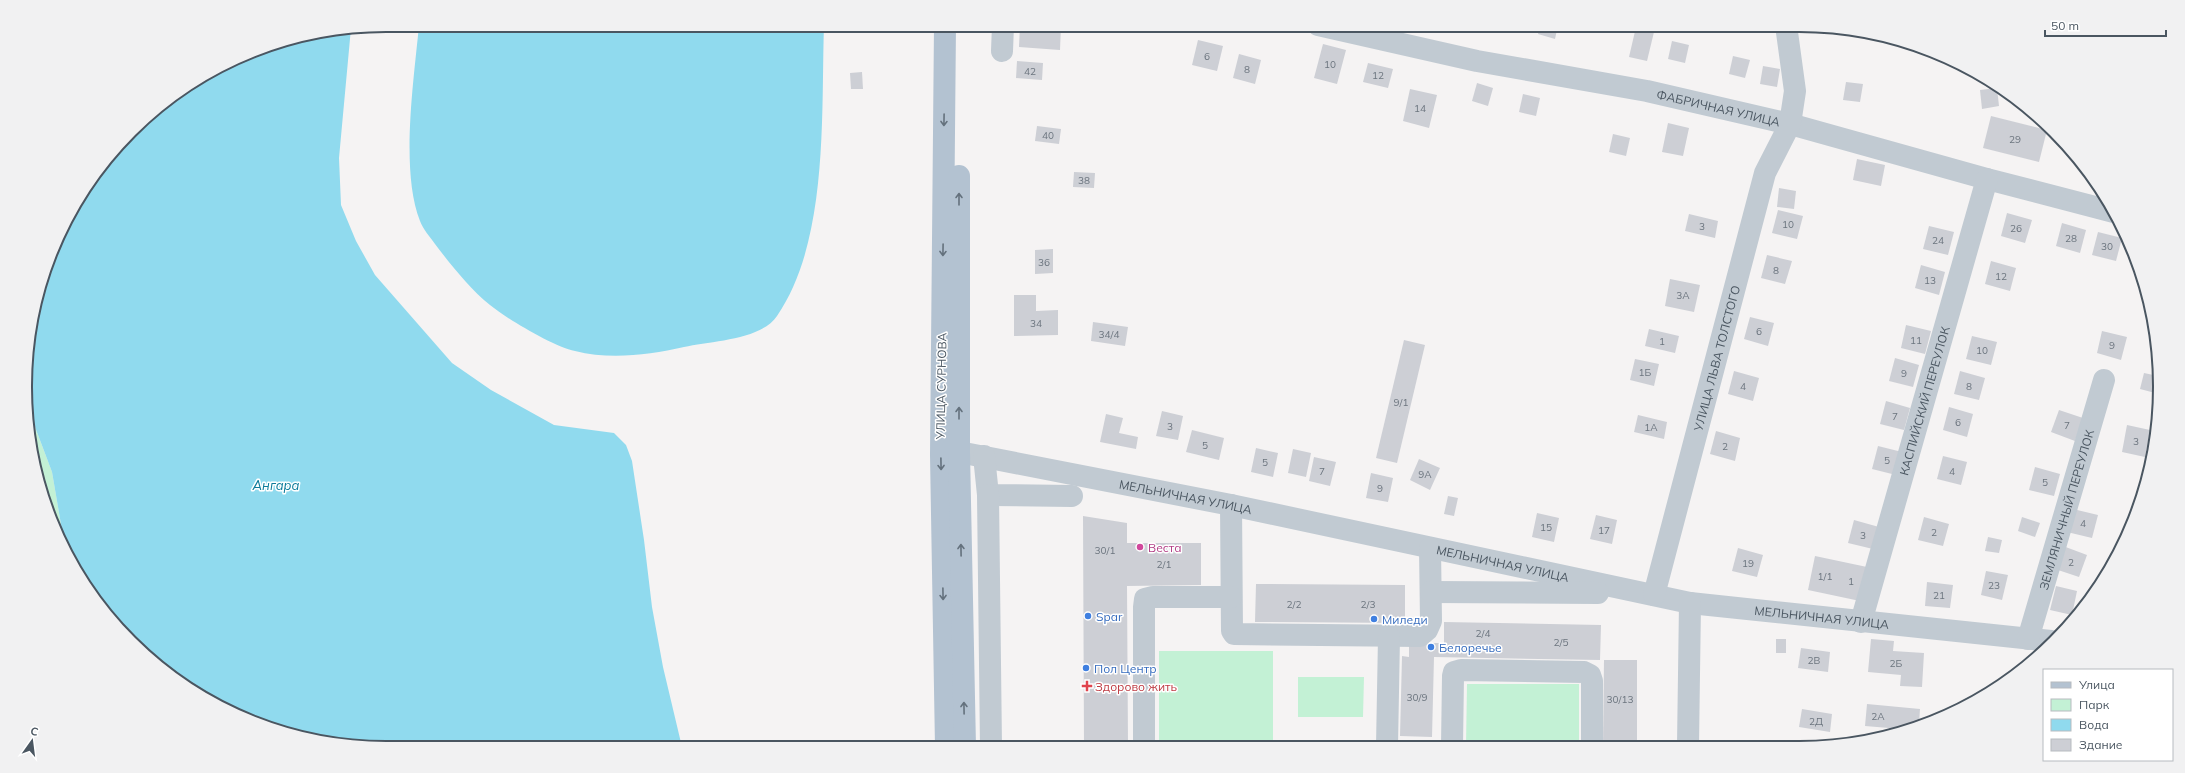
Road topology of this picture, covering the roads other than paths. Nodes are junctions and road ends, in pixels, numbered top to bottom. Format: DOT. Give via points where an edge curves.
graph roads {
  1 [pos="945,32"];
  2 [pos="958,32"];
  3 [pos="1003,32"];
  4 [pos="1349,32"];
  5 [pos="1787,32"];
  6 [pos="1002,51"];
  7 [pos="1790,124"];
  8 [pos="1987,179"];
  9 [pos="2107,210"];
  10 [pos="2104,380"];
  11 [pos="959,452"];
  12 [pos="984,456"];
  13 [pos="988,495"];
  14 [pos="1072,496"];
  15 [pos="1231,505"];
  16 [pos="1430,548"];
  17 [pos="1431,592"];
  18 [pos="1650,594"];
  19 [pos="1231,597"];
  20 [pos="1690,603"];
  21 [pos="1861,622"];
  22 [pos="1389,637"];
  23 [pos="2028,638"];
  24 [pos="2046,640"];
  25 [pos="946,741"];
  26 [pos="965,741"];
  27 [pos="991,741"];
  28 [pos="1144,741"];
  29 [pos="1387,741"];
  30 [pos="1452,741"];
  31 [pos="1592,741"];
  32 [pos="1688,741"];
  1 -- 25 [label="main road, УЛИЦА СУРНОВА, one-way" via="941,455"];
  11 -- 2 [label="main road, УЛИЦА СУРНОВА, one-way"];
  3 -- 6 [label="street"];
  4 -- 7 [label="street, ФАБРИЧНАЯ УЛИЦА" via="1476,61 1647,92"];
  5 -- 7 [label="street, УЛИЦА ЛЬВА ТОЛСТОГО" via="1795,91"];
  7 -- 8 [label="street, ФАБРИЧНАЯ УЛИЦА"];
  7 -- 18 [label="street, УЛИЦА ЛЬВА ТОЛСТОГО" via="1765,173"];
  8 -- 9 [label="street, ФАБРИЧНАЯ УЛИЦА"];
  8 -- 21 [label="street, КАСПИЙСКИЙ ПЕРЕУЛОК"];
  10 -- 23 [label="street, ЗЕМЛЯНИЧНЫЙ ПЕРЕУЛОК"];
  11 -- 12 [label="street, МЕЛЬНИЧНАЯ УЛИЦА"];
  26 -- 11 [label="main road, УЛИЦА СУРНОВА, one-way"];
  12 -- 13 [label="street"];
  12 -- 15 [label="street, МЕЛЬНИЧНАЯ УЛИЦА"];
  13 -- 14 [label="street"];
  13 -- 27 [label="street"];
  15 -- 16 [label="street, МЕЛЬНИЧНАЯ УЛИЦА"];
  15 -- 19 [label="street"];
  16 -- 17 [label="street"];
  16 -- 18 [label="street, МЕЛЬНИЧНАЯ УЛИЦА"];
  17 -- 18 [label="street"];
  17 -- 22 [label="street" via="1431,621 1427,630 1416,637"];
  18 -- 20 [label="street, МЕЛЬНИЧНАЯ УЛИЦА"];
  19 -- 22 [label="street" via="1234,634"];
  19 -- 28 [label="street" via="1145,599"];
  20 -- 21 [label="street, МЕЛЬНИЧНАЯ УЛИЦА"];
  20 -- 32 [label="street"];
  21 -- 23 [label="street, МЕЛЬНИЧНАЯ УЛИЦА"];
  22 -- 29 [label="street"];
  23 -- 24 [label="street, МЕЛЬНИЧНАЯ УЛИЦА"];
  30 -- 31 [label="street" via="1452,680 1454,672 1461,670 1590,674"];
}
